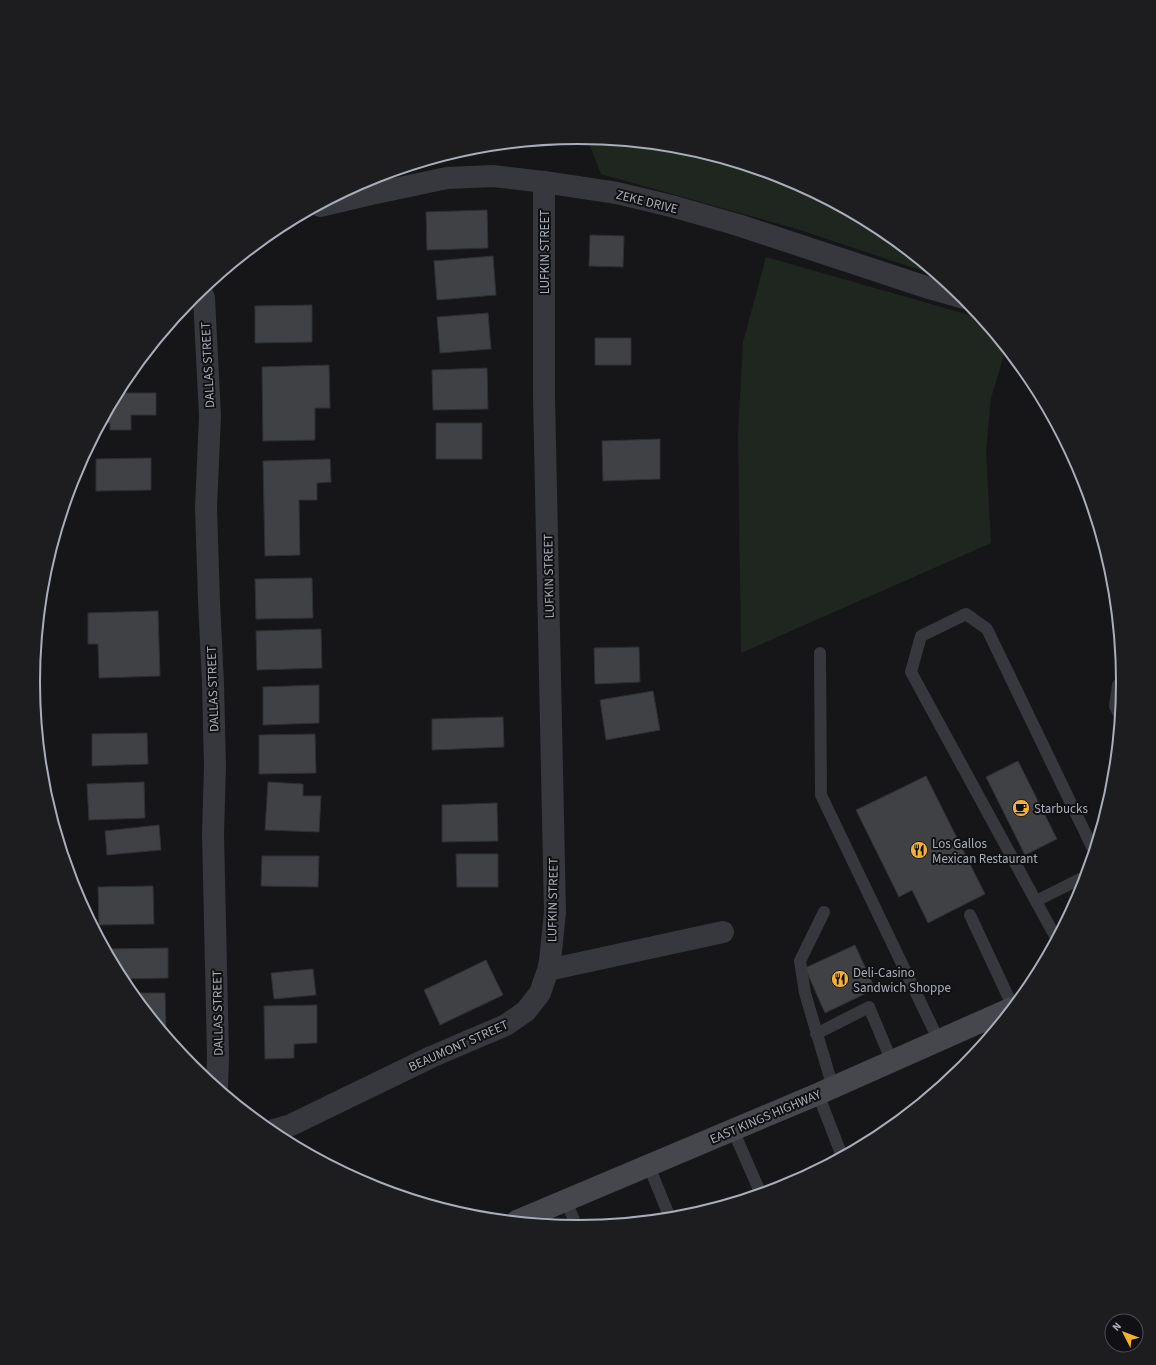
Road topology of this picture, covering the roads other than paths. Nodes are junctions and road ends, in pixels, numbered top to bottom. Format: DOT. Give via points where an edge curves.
graph roads {
  1 [pos="544,182"];
  2 [pos="336,202"];
  3 [pos="949,294"];
  4 [pos="202,298"];
  5 [pos="820,653"];
  6 [pos="1091,844"];
  7 [pos="1078,880"];
  8 [pos="1036,901"];
  9 [pos="824,912"];
  10 [pos="970,915"];
  11 [pos="723,932"];
  12 [pos="1054,934"];
  13 [pos="548,970"];
  14 [pos="1010,1002"];
  15 [pos="988,1028"];
  16 [pos="816,1034"];
  17 [pos="939,1041"];
  18 [pos="892,1062"];
  19 [pos="218,1082"];
  20 [pos="826,1091"];
  21 [pos="277,1129"];
  22 [pos="733,1130"];
  23 [pos="841,1151"];
  24 [pos="649,1166"];
  25 [pos="759,1189"];
  26 [pos="566,1201"];
  27 [pos="668,1213"];
  28 [pos="527,1218"];
  29 [pos="574,1220"];
  1 -- 2 [label="street, ZEKE DRIVE" via="493,176 447,178"];
  1 -- 3 [label="street, ZEKE DRIVE" via="617,193 682,209"];
  1 -- 13 [label="street, LUFKIN STREET" via="544,396 554,912"];
  4 -- 19 [label="street, DALLAS STREET" via="210,416 206,508 215,766 213,834"];
  5 -- 17 [label="lane" via="821,795"];
  6 -- 8 [label="lane" via="987,629 966,614 920,636 911,672"];
  7 -- 8 [label="lane"];
  8 -- 12 [label="lane"];
  9 -- 16 [label="lane" via="800,961"];
  10 -- 14 [label="lane"];
  11 -- 13 [label="street"];
  13 -- 21 [label="street, BEAUMONT STREET" via="540,993 526,1011 506,1025 431,1056 291,1125"];
  15 -- 17 [label="main road, EAST KINGS HIGHWAY"];
  16 -- 18 [label="lane" via="869,1007"];
  16 -- 20 [label="lane"];
  17 -- 18 [label="main road, EAST KINGS HIGHWAY"];
  18 -- 20 [label="main road, EAST KINGS HIGHWAY"];
  20 -- 22 [label="main road, EAST KINGS HIGHWAY"];
  20 -- 23 [label="lane"];
  22 -- 24 [label="main road, EAST KINGS HIGHWAY"];
  22 -- 25 [label="lane"];
  24 -- 26 [label="main road, EAST KINGS HIGHWAY"];
  24 -- 27 [label="lane"];
  26 -- 28 [label="main road, EAST KINGS HIGHWAY"];
  26 -- 29 [label="lane"];
}
